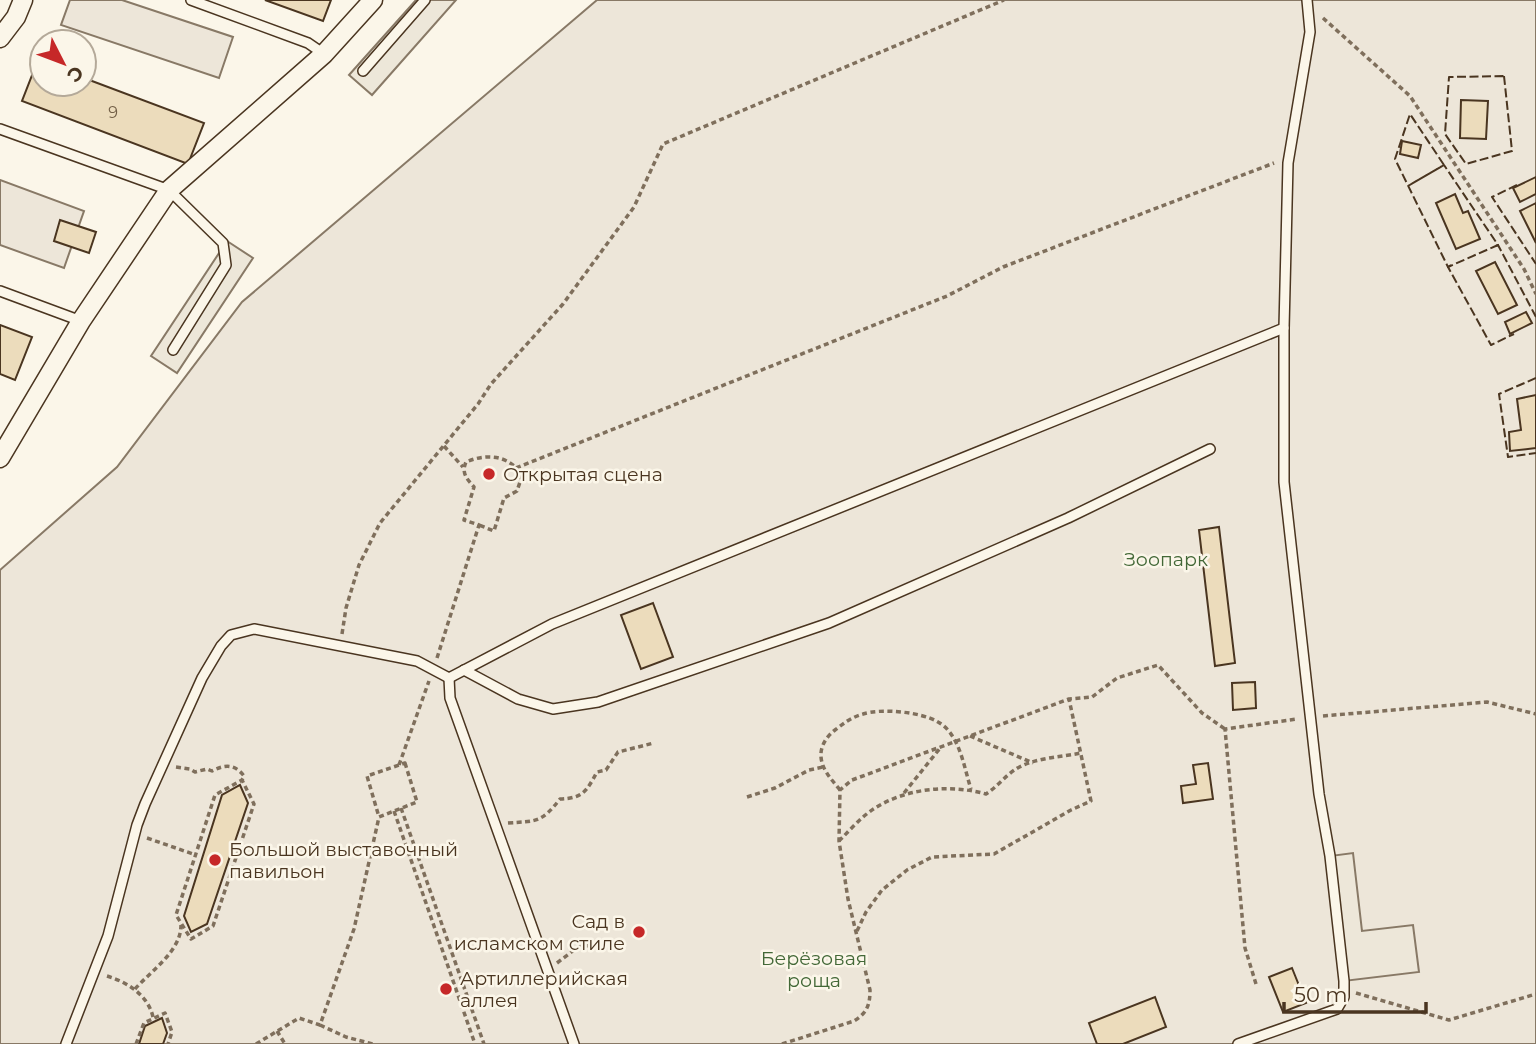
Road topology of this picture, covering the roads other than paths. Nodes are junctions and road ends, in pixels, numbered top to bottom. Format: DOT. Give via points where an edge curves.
graph roads {
  1 [pos="23,0"];
  2 [pos="191,0"];
  3 [pos="373,0"];
  4 [pos="425,0"];
  5 [pos="1308,3"];
  6 [pos="0,38"];
  7 [pos="324,54"];
  8 [pos="363,71"];
  9 [pos="0,129"];
  10 [pos="169,190"];
  11 [pos="0,291"];
  12 [pos="82,321"];
  13 [pos="1284,328"];
  14 [pos="173,350"];
  15 [pos="1210,449"];
  16 [pos="0,458"];
  17 [pos="464,670"];
  18 [pos="449,678"];
  19 [pos="66,1044"];
  20 [pos="573,1044"];
  21 [pos="1238,1044"];
  1 -- 6 [label="street"];
  2 -- 7 [label="lane" via="308,43"];
  3 -- 7 [label="street"];
  4 -- 8 [label="lane"];
  5 -- 13 [label="lane" via="1310,32 1289,158"];
  7 -- 10 [label="street"];
  9 -- 10 [label="lane"];
  10 -- 12 [label="street"];
  10 -- 14 [label="lane" via="223,243 226,265"];
  11 -- 12 [label="lane"];
  12 -- 16 [label="street"];
  13 -- 17 [label="lane" via="552,624"];
  13 -- 21 [label="lane" via="1284,482 1344,997 1337,1009"];
  15 -- 17 [label="lane" via="1068,518 829,623 598,702 553,709 518,699"];
  17 -- 18 [label="lane"];
  18 -- 19 [label="lane" via="417,661 341,646 254,629 231,635 202,678 145,804 108,936"];
  18 -- 20 [label="lane" via="450,698"];
}
